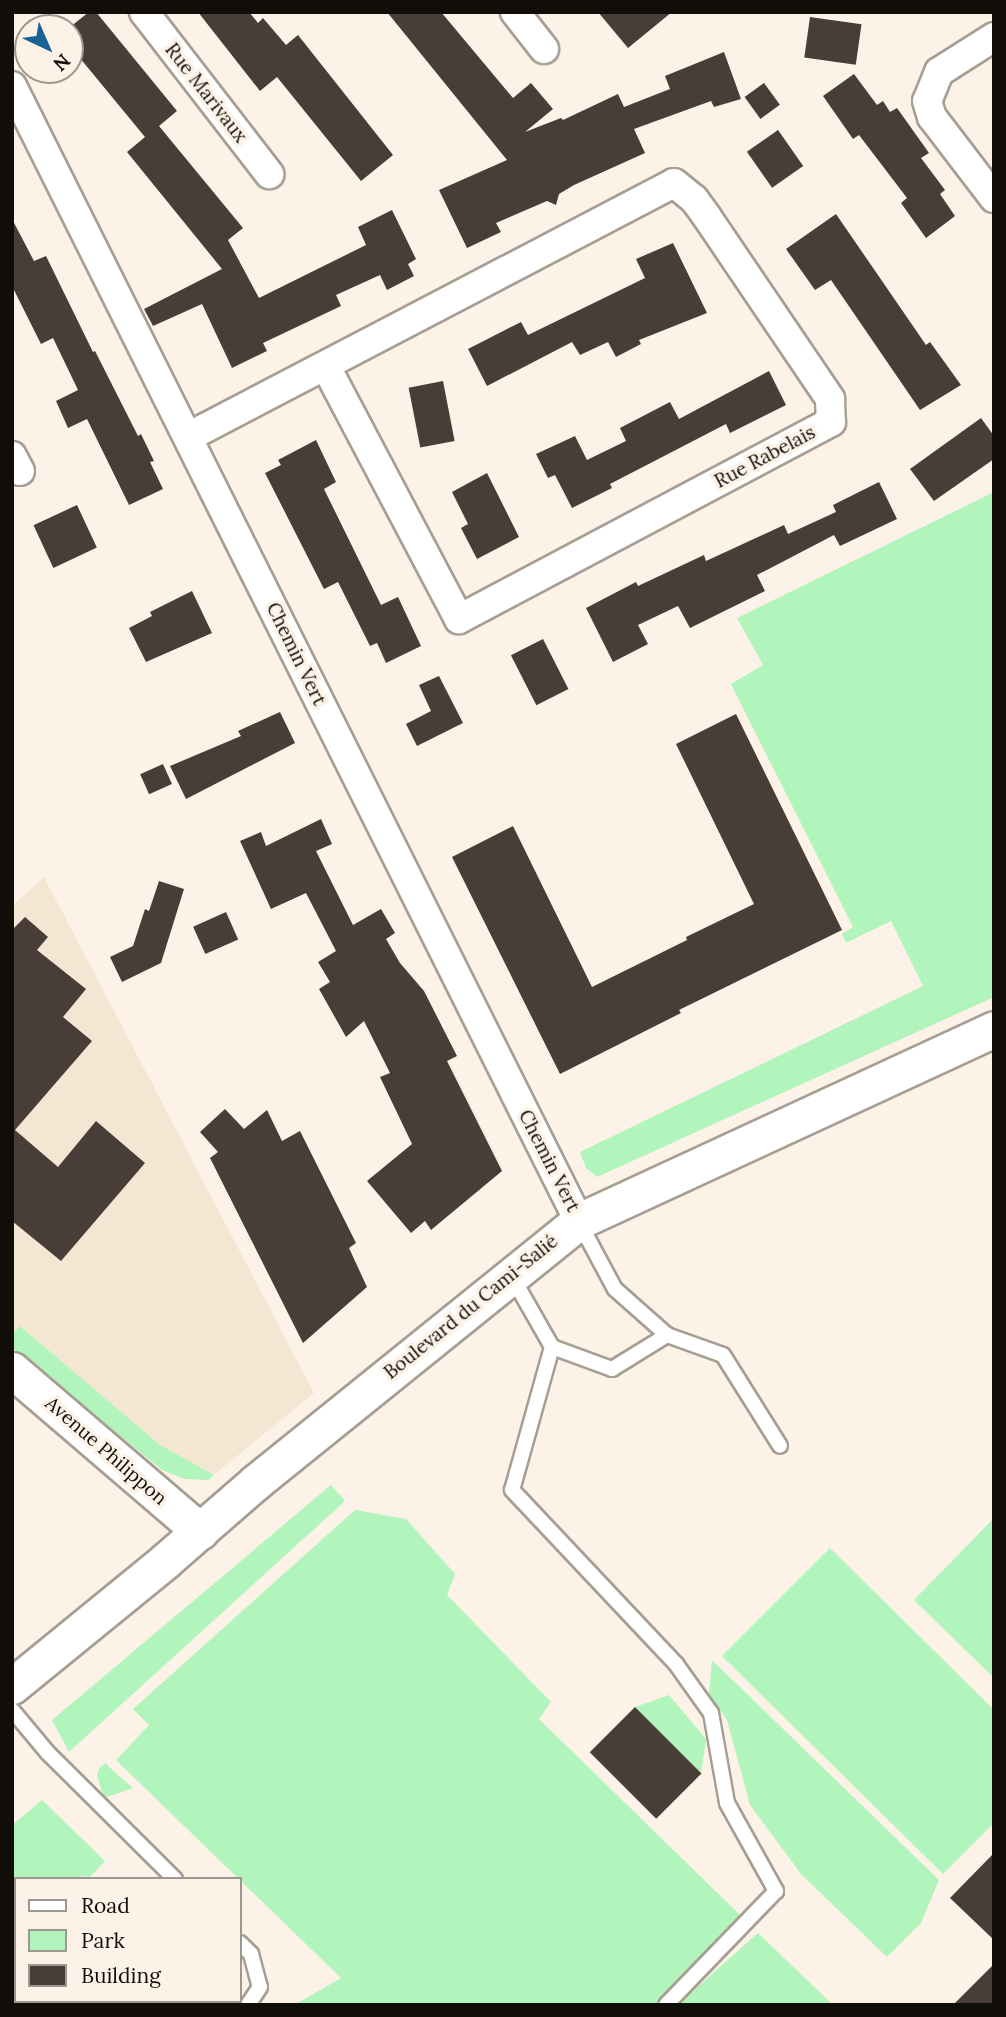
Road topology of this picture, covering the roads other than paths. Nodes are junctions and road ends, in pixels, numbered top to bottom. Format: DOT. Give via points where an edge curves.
graph roads {
  1 [pos="144,12"];
  2 [pos="515,12"];
  3 [pos="994,37"];
  4 [pos="544,48"];
  5 [pos="16,105"];
  6 [pos="269,174"];
  7 [pos="994,198"];
  8 [pos="326,367"];
  9 [pos="188,437"];
  10 [pos="994,1029"];
  11 [pos="579,1222"];
  12 [pos="510,1274"];
  13 [pos="667,1335"];
  14 [pos="552,1348"];
  15 [pos="12,1370"];
  16 [pos="780,1446"];
  17 [pos="200,1531"];
  18 [pos="12,1686"];
  19 [pos="12,1710"];
  20 [pos="173,1877"];
  21 [pos="242,1945"];
  22 [pos="248,2005"];
  23 [pos="666,2005"];
  1 -- 6 [label="street, Rue Marivaux"];
  2 -- 4 [label="street"];
  3 -- 7 [label="street" via="939,72 927,101 932,117"];
  5 -- 9 [label="street, Chemin Vert"];
  8 -- 8 [label="street, Rue Rabelais" via="674,183 694,199 830,399 831,422 458,619"];
  8 -- 9 [label="street, Rue Rabelais"];
  9 -- 11 [label="street, Chemin Vert"];
  10 -- 11 [label="street, Boulevard du Cami-Salié"];
  11 -- 12 [label="street, Boulevard du Cami-Salié"];
  11 -- 13 [label="lane" via="615,1289"];
  12 -- 14 [label="lane"];
  12 -- 17 [label="street, Boulevard du Cami-Salié"];
  13 -- 14 [label="lane" via="612,1370"];
  13 -- 16 [label="lane" via="723,1355"];
  14 -- 23 [label="lane" via="512,1490 676,1664 710,1713 727,1803 776,1891"];
  15 -- 17 [label="street, Avenue Philippon"];
  17 -- 18 [label="street, Boulevard du Cami-Salié"];
  19 -- 20 [label="lane" via="53,1758"];
  21 -- 22 [label="lane" via="251,1954 260,1987"];
}
